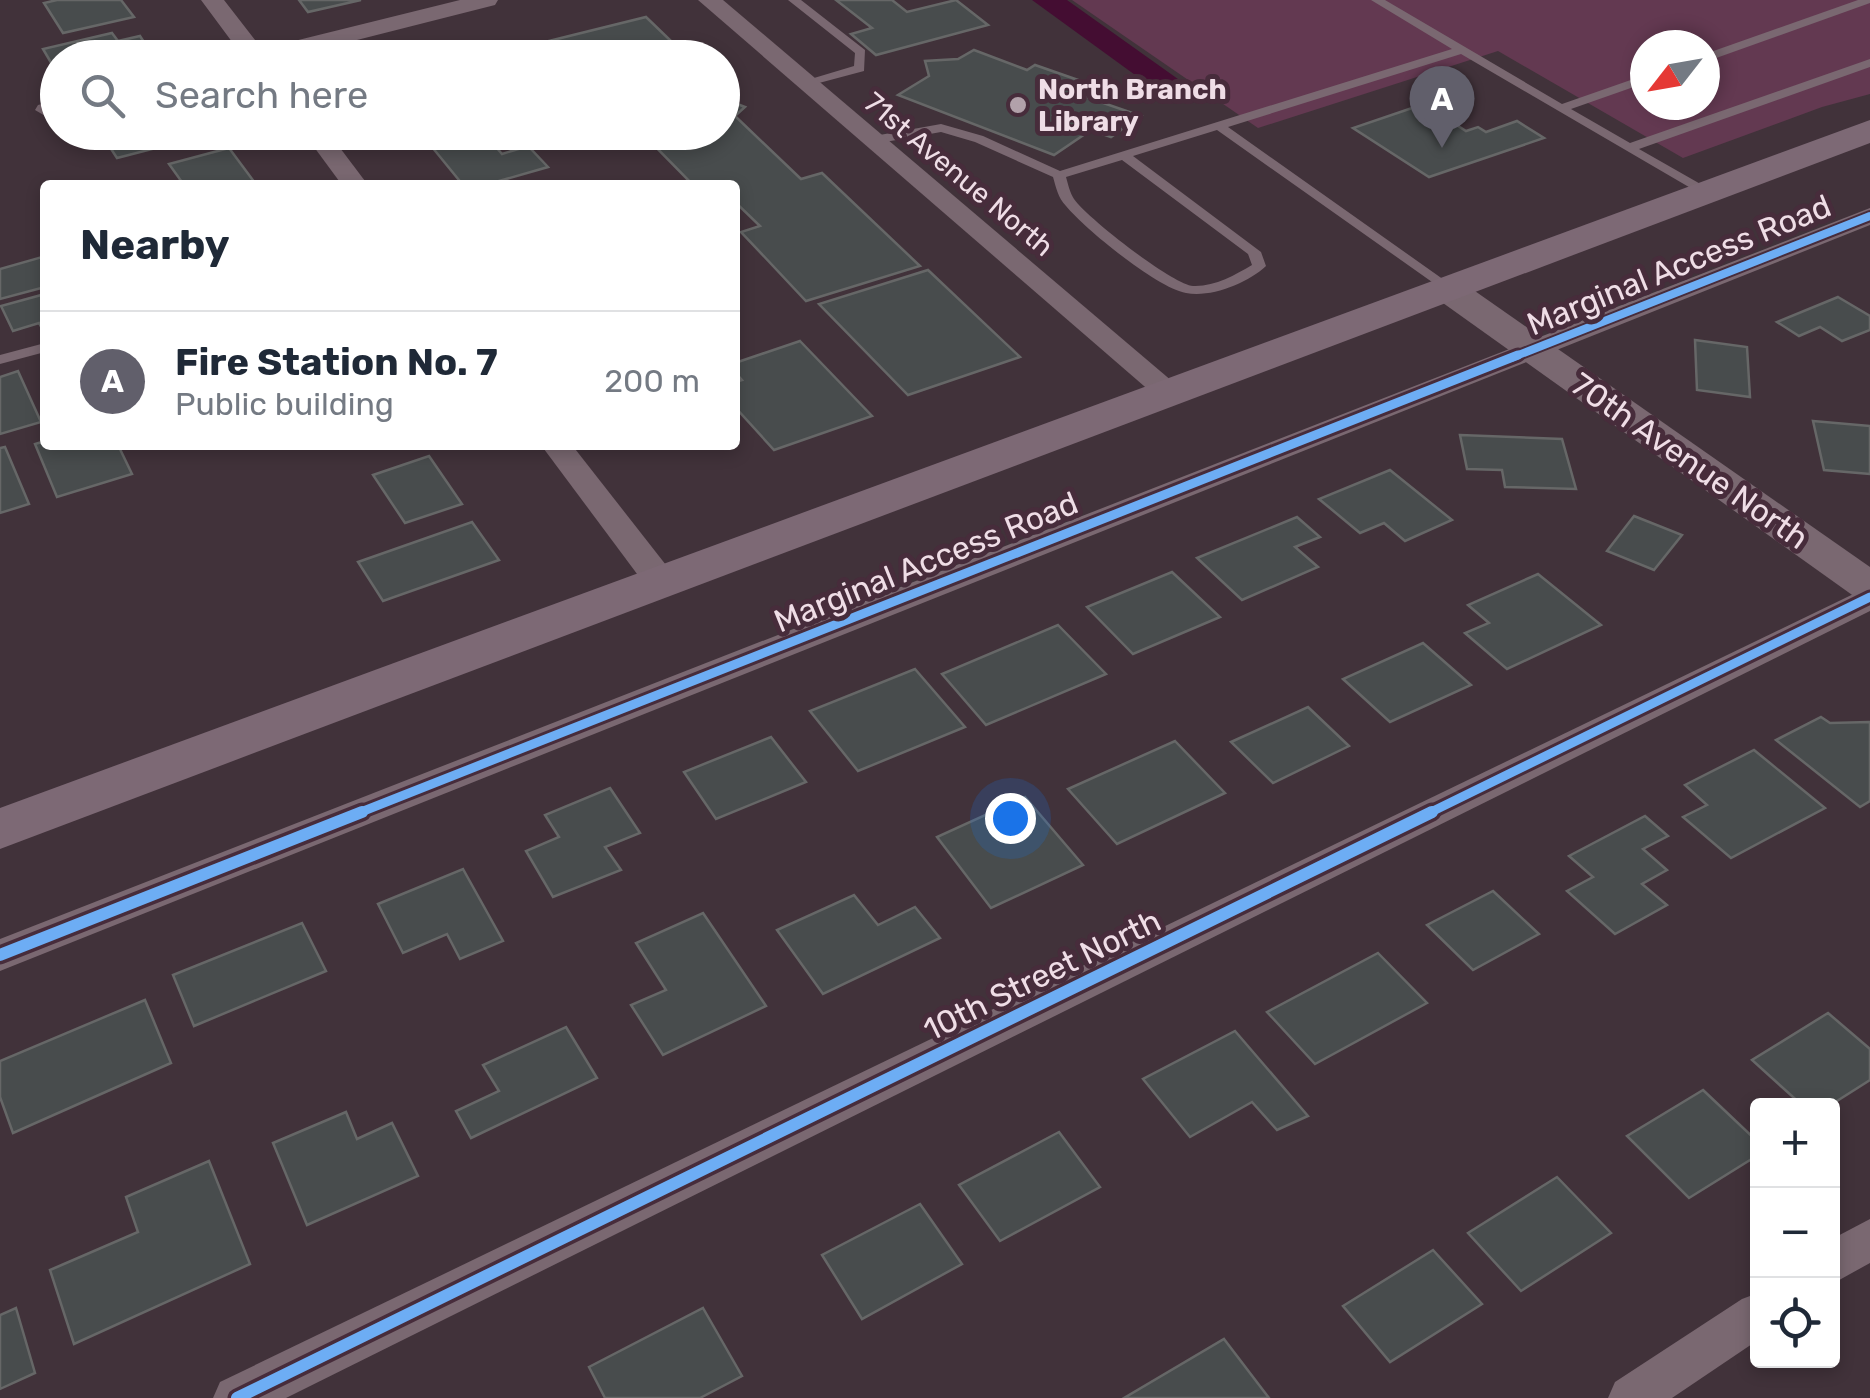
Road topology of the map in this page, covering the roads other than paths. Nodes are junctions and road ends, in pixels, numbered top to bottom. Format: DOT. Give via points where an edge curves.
graph roads {
  1 [pos="212,0"];
  2 [pos="485,0"];
  3 [pos="709,0"];
  4 [pos="794,0"];
  5 [pos="1377,0"];
  6 [pos="1869,0"];
  7 [pos="244,40"];
  8 [pos="325,40"];
  9 [pos="1462,50"];
  10 [pos="1720,53"];
  11 [pos="1870,63"];
  12 [pos="1630,83"];
  13 [pos="808,84"];
  14 [pos="1561,108"];
  15 [pos="1218,125"];
  16 [pos="1870,131"];
  17 [pos="874,140"];
  18 [pos="1629,148"];
  19 [pos="329,150"];
  20 [pos="1122,154"];
  21 [pos="1059,175"];
  22 [pos="351,180"];
  23 [pos="1706,193"];
  24 [pos="1870,216"];
  25 [pos="1450,290"];
  26 [pos="40,348"];
  27 [pos="1532,350"];
  28 [pos="0,360"];
  29 [pos="1169,393"];
  30 [pos="560,450"];
  31 [pos="661,582"];
  32 [pos="1870,587"];
  33 [pos="1870,596"];
  34 [pos="0,829"];
  35 [pos="0,955"];
  36 [pos="1870,1238"];
  37 [pos="1840,1259"];
  38 [pos="1750,1319"];
  39 [pos="236,1398"];
  40 [pos="1632,1398"];
  1 -- 7 [label="street"];
  2 -- 8 [label="street"];
  3 -- 13 [label="street, 71st Avenue North"];
  4 -- 13 [label="lane" via="861,52 860,68"];
  5 -- 9 [label="lane"];
  6 -- 10 [label="lane"];
  9 -- 14 [label="lane"];
  9 -- 15 [label="lane"];
  11 -- 18 [label="lane"];
  12 -- 14 [label="lane"];
  13 -- 17 [label="street, 71st Avenue North"];
  14 -- 18 [label="lane"];
  15 -- 20 [label="lane"];
  15 -- 25 [label="lane, 70th Avenue North"];
  16 -- 23 [label="main road"];
  17 -- 21 [label="lane" via="941,128"];
  17 -- 29 [label="street, 71st Avenue North"];
  18 -- 23 [label="lane"];
  19 -- 22 [label="street"];
  20 -- 21 [label="lane"];
  20 -- 21 [label="lane" via="1254,252 1259,266 1202,289 1184,289 1068,201"];
  23 -- 25 [label="main road"];
  24 -- 27 [label="street, Marginal Access Road"];
  25 -- 27 [label="street, 70th Avenue North"];
  25 -- 29 [label="main road"];
  26 -- 28 [label="lane"];
  27 -- 32 [label="street, 70th Avenue North"];
  27 -- 35 [label="street, Marginal Access Road"];
  29 -- 31 [label="main road"];
  30 -- 31 [label="street"];
  31 -- 34 [label="main road"];
  33 -- 39 [label="street, 10th Street North"];
  36 -- 37 [label="street"];
  38 -- 40 [label="street"];
}
